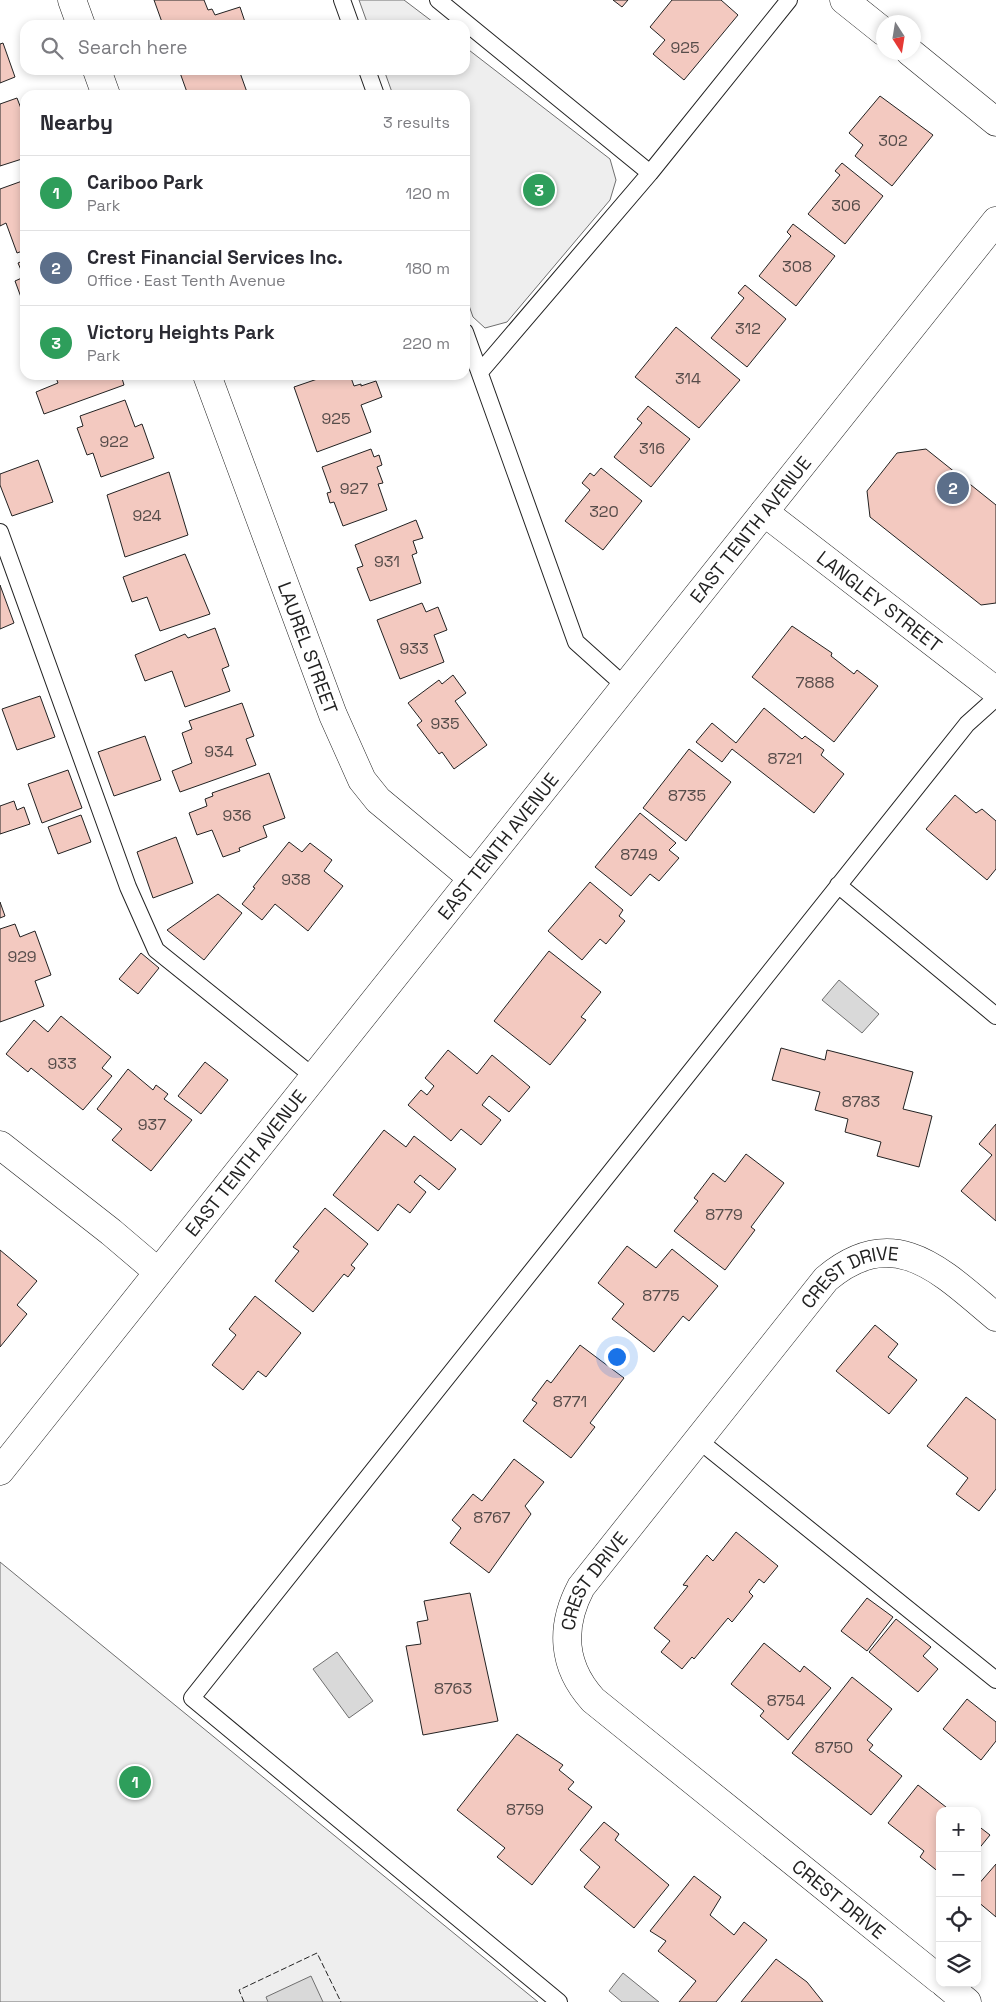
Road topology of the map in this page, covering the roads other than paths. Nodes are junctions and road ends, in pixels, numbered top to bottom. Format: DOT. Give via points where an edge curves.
graph roads {
  1 [pos="72,0"];
  2 [pos="342,0"];
  3 [pos="438,0"];
  4 [pos="789,0"];
  5 [pos="844,0"];
  6 [pos="79,20"];
  7 [pos="349,20"];
  8 [pos="463,20"];
  9 [pos="470,26"];
  10 [pos="876,26"];
  11 [pos="920,60"];
  12 [pos="99,75"];
  13 [pos="369,75"];
  14 [pos="104,90"];
  15 [pos="374,90"];
  16 [pos="996,122"];
  17 [pos="650,173"];
  18 [pos="996,220"];
  19 [pos="470,345"];
  20 [pos="480,372"];
  21 [pos="209,380"];
  22 [pos="764,512"];
  23 [pos="0,532"];
  24 [pos="625,686"];
  25 [pos="996,691"];
  26 [pos="996,698"];
  27 [pos="472,878"];
  28 [pos="838,885"];
  29 [pos="996,1016"];
  30 [pos="314,1077"];
  31 [pos="0,1144"];
  32 [pos="158,1272"];
  33 [pos="996,1317"];
  34 [pos="697,1439"];
  35 [pos="1,1469"];
  36 [pos="996,1680"];
  37 [pos="936,1977"];
  38 [pos="949,1987"];
  39 [pos="559,2002"];
  40 [pos="967,2002"];
  1 -- 6 [label="street"];
  2 -- 7 [label="lane"];
  3 -- 8 [label="lane"];
  4 -- 17 [label="lane"];
  5 -- 10 [label="street"];
  9 -- 17 [label="lane"];
  11 -- 16 [label="street"];
  12 -- 14 [label="street"];
  13 -- 15 [label="lane"];
  17 -- 20 [label="lane"];
  18 -- 22 [label="street, EAST TENTH AVENUE"];
  19 -- 20 [label="lane"];
  20 -- 24 [label="lane" via="576,642"];
  21 -- 27 [label="street, LAUREL STREET" via="330,706 362,780 378,800"];
  22 -- 24 [label="street, EAST TENTH AVENUE"];
  22 -- 25 [label="street, LANGLEY STREET"];
  23 -- 30 [label="lane" via="128,887 156,950"];
  24 -- 27 [label="street, EAST TENTH AVENUE"];
  26 -- 28 [label="lane" via="967,724"];
  27 -- 30 [label="street, EAST TENTH AVENUE"];
  28 -- 29 [label="lane"];
  28 -- 39 [label="lane" via="192,1698"];
  30 -- 32 [label="street, EAST TENTH AVENUE"];
  31 -- 32 [label="street"];
  32 -- 35 [label="street, EAST TENTH AVENUE"];
  33 -- 34 [label="street, CREST DRIVE" via="927,1263 892,1254 860,1258 826,1279"];
  34 -- 36 [label="lane"];
  34 -- 37 [label="street, CREST DRIVE" via="581,1587 569,1613 567,1635 569,1658 575,1674 584,1690 606,1711"];
  38 -- 40 [label="street"];
}
